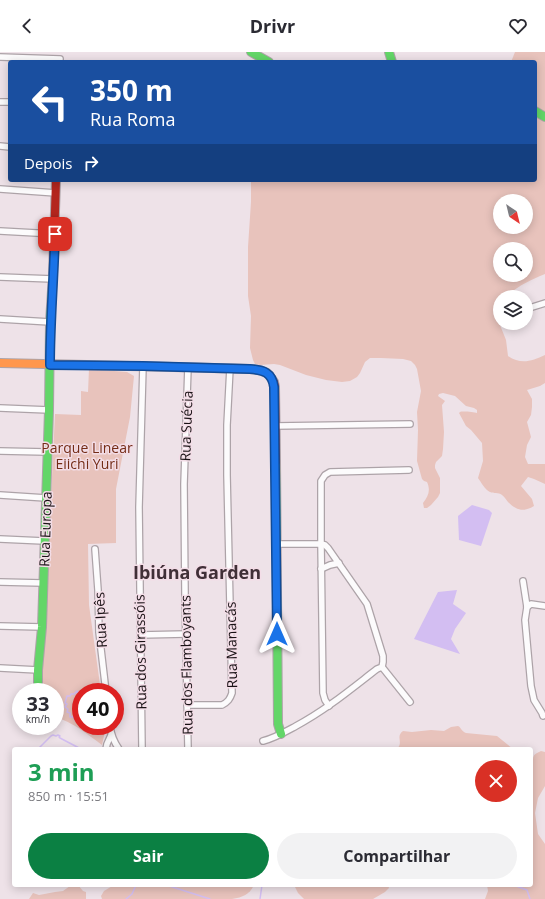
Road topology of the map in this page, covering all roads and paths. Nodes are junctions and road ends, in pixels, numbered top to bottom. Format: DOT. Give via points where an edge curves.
graph roads {
  1 [pos="251,52"];
  2 [pos="0,57"];
  3 [pos="45,60"];
  4 [pos="265,60"];
  5 [pos="56,182"];
  6 [pos="0,189"];
  7 [pos="56,193"];
  8 [pos="0,231"];
  9 [pos="55,234"];
  10 [pos="0,277"];
  11 [pos="53,279"];
  12 [pos="545,303"];
  13 [pos="533,307"];
  14 [pos="0,320"];
  15 [pos="50,322"];
  16 [pos="0,363"];
  17 [pos="50,365"];
  18 [pos="143,366"];
  19 [pos="188,368"];
  20 [pos="230,368"];
  21 [pos="0,408"];
  22 [pos="49,410"];
  23 [pos="410,424"];
  24 [pos="275,426"];
  25 [pos="0,451"];
  26 [pos="47,452"];
  27 [pos="409,470"];
  28 [pos="184,484"];
  29 [pos="0,495"];
  30 [pos="46,498"];
  31 [pos="0,538"];
  32 [pos="44,540"];
  33 [pos="277,544"];
  34 [pos="321,544"];
  35 [pos="95,548"];
  36 [pos="339,563"];
  37 [pos="321,569"];
  38 [pos="523,580"];
  39 [pos="0,582"];
  40 [pos="43,584"];
  41 [pos="545,606"];
  42 [pos="527,608"];
  43 [pos="0,626"];
  44 [pos="42,627"];
  45 [pos="186,634"];
  46 [pos="140,635"];
  47 [pos="0,668"];
  48 [pos="382,668"];
  49 [pos="38,670"];
  50 [pos="38,683"];
  51 [pos="105,683"];
  52 [pos="410,702"];
  53 [pos="187,705"];
  54 [pos="329,706"];
  55 [pos="543,716"];
  56 [pos="281,734"];
  57 [pos="111,735"];
  58 [pos="263,741"];
  59 [pos="106,747"];
  60 [pos="117,747"];
  61 [pos="142,747"];
  62 [pos="188,747"];
  1 -- 4 [label="street"];
  2 -- 3 [label="street"];
  5 -- 7 [label="street, Rua Europa"];
  6 -- 7 [label="street"];
  7 -- 9 [label="street, Rua Europa"];
  8 -- 9 [label="street"];
  9 -- 11 [label="street, Rua Europa"];
  10 -- 11 [label="street"];
  11 -- 15 [label="street, Rua Europa"];
  12 -- 13 [label="street"];
  14 -- 15 [label="street"];
  15 -- 17 [label="street, Rua Europa"];
  16 -- 17 [label="street"];
  17 -- 18 [label="street"];
  17 -- 22 [label="street, Rua Europa"];
  18 -- 19 [label="street"];
  18 -- 46 [label="street, Rua dos Girassóis" via="139,507"];
  19 -- 20 [label="street"];
  19 -- 28 [label="street, Rua Suécia"];
  20 -- 24 [label="street" via="262,370 269,374 274,387"];
  20 -- 53 [label="street, Rua Manacás" via="227,475 232,693 222,705"];
  21 -- 22 [label="street"];
  22 -- 26 [label="street, Rua Europa"];
  23 -- 24 [label="street"];
  24 -- 33 [label="street"];
  25 -- 26 [label="street"];
  26 -- 30 [label="street, Rua Europa"];
  27 -- 34 [label="street" via="330,472 325,475 321,483"];
  28 -- 45 [label="street, Rua dos Flamboyants"];
  29 -- 30 [label="street"];
  30 -- 32 [label="street, Rua Europa"];
  31 -- 32 [label="street"];
  32 -- 40 [label="street, Rua Europa"];
  33 -- 34 [label="street"];
  33 -- 56 [label="street" via="278,724"];
  34 -- 36 [label="street" via="328,548"];
  34 -- 37 [label="street"];
  35 -- 51 [label="street, Rua Ipês" via="99,632"];
  36 -- 37 [label="street"];
  36 -- 48 [label="street" via="367,604 383,656"];
  37 -- 54 [label="street" via="324,693"];
  38 -- 42 [label="street"];
  39 -- 40 [label="street"];
  40 -- 44 [label="street, Rua Europa"];
  41 -- 42 [label="street" via="531,604"];
  42 -- 55 [label="street" via="525,620 531,686 534,700"];
  43 -- 44 [label="street"];
  44 -- 49 [label="street, Rua Europa"];
  45 -- 46 [label="street"];
  45 -- 53 [label="street, Rua dos Flamboyants"];
  46 -- 61 [label="street, Rua dos Girassóis"];
  47 -- 49 [label="street"];
  48 -- 52 [label="street"];
  48 -- 54 [label="street" via="377,669"];
  49 -- 50 [label="street, Rua Europa"];
  53 -- 62 [label="street, Rua dos Flamboyants"];
  54 -- 56 [label="street"];
  56 -- 58 [label="street"];
  57 -- 59 [label="street"];
  57 -- 60 [label="street"];
}
